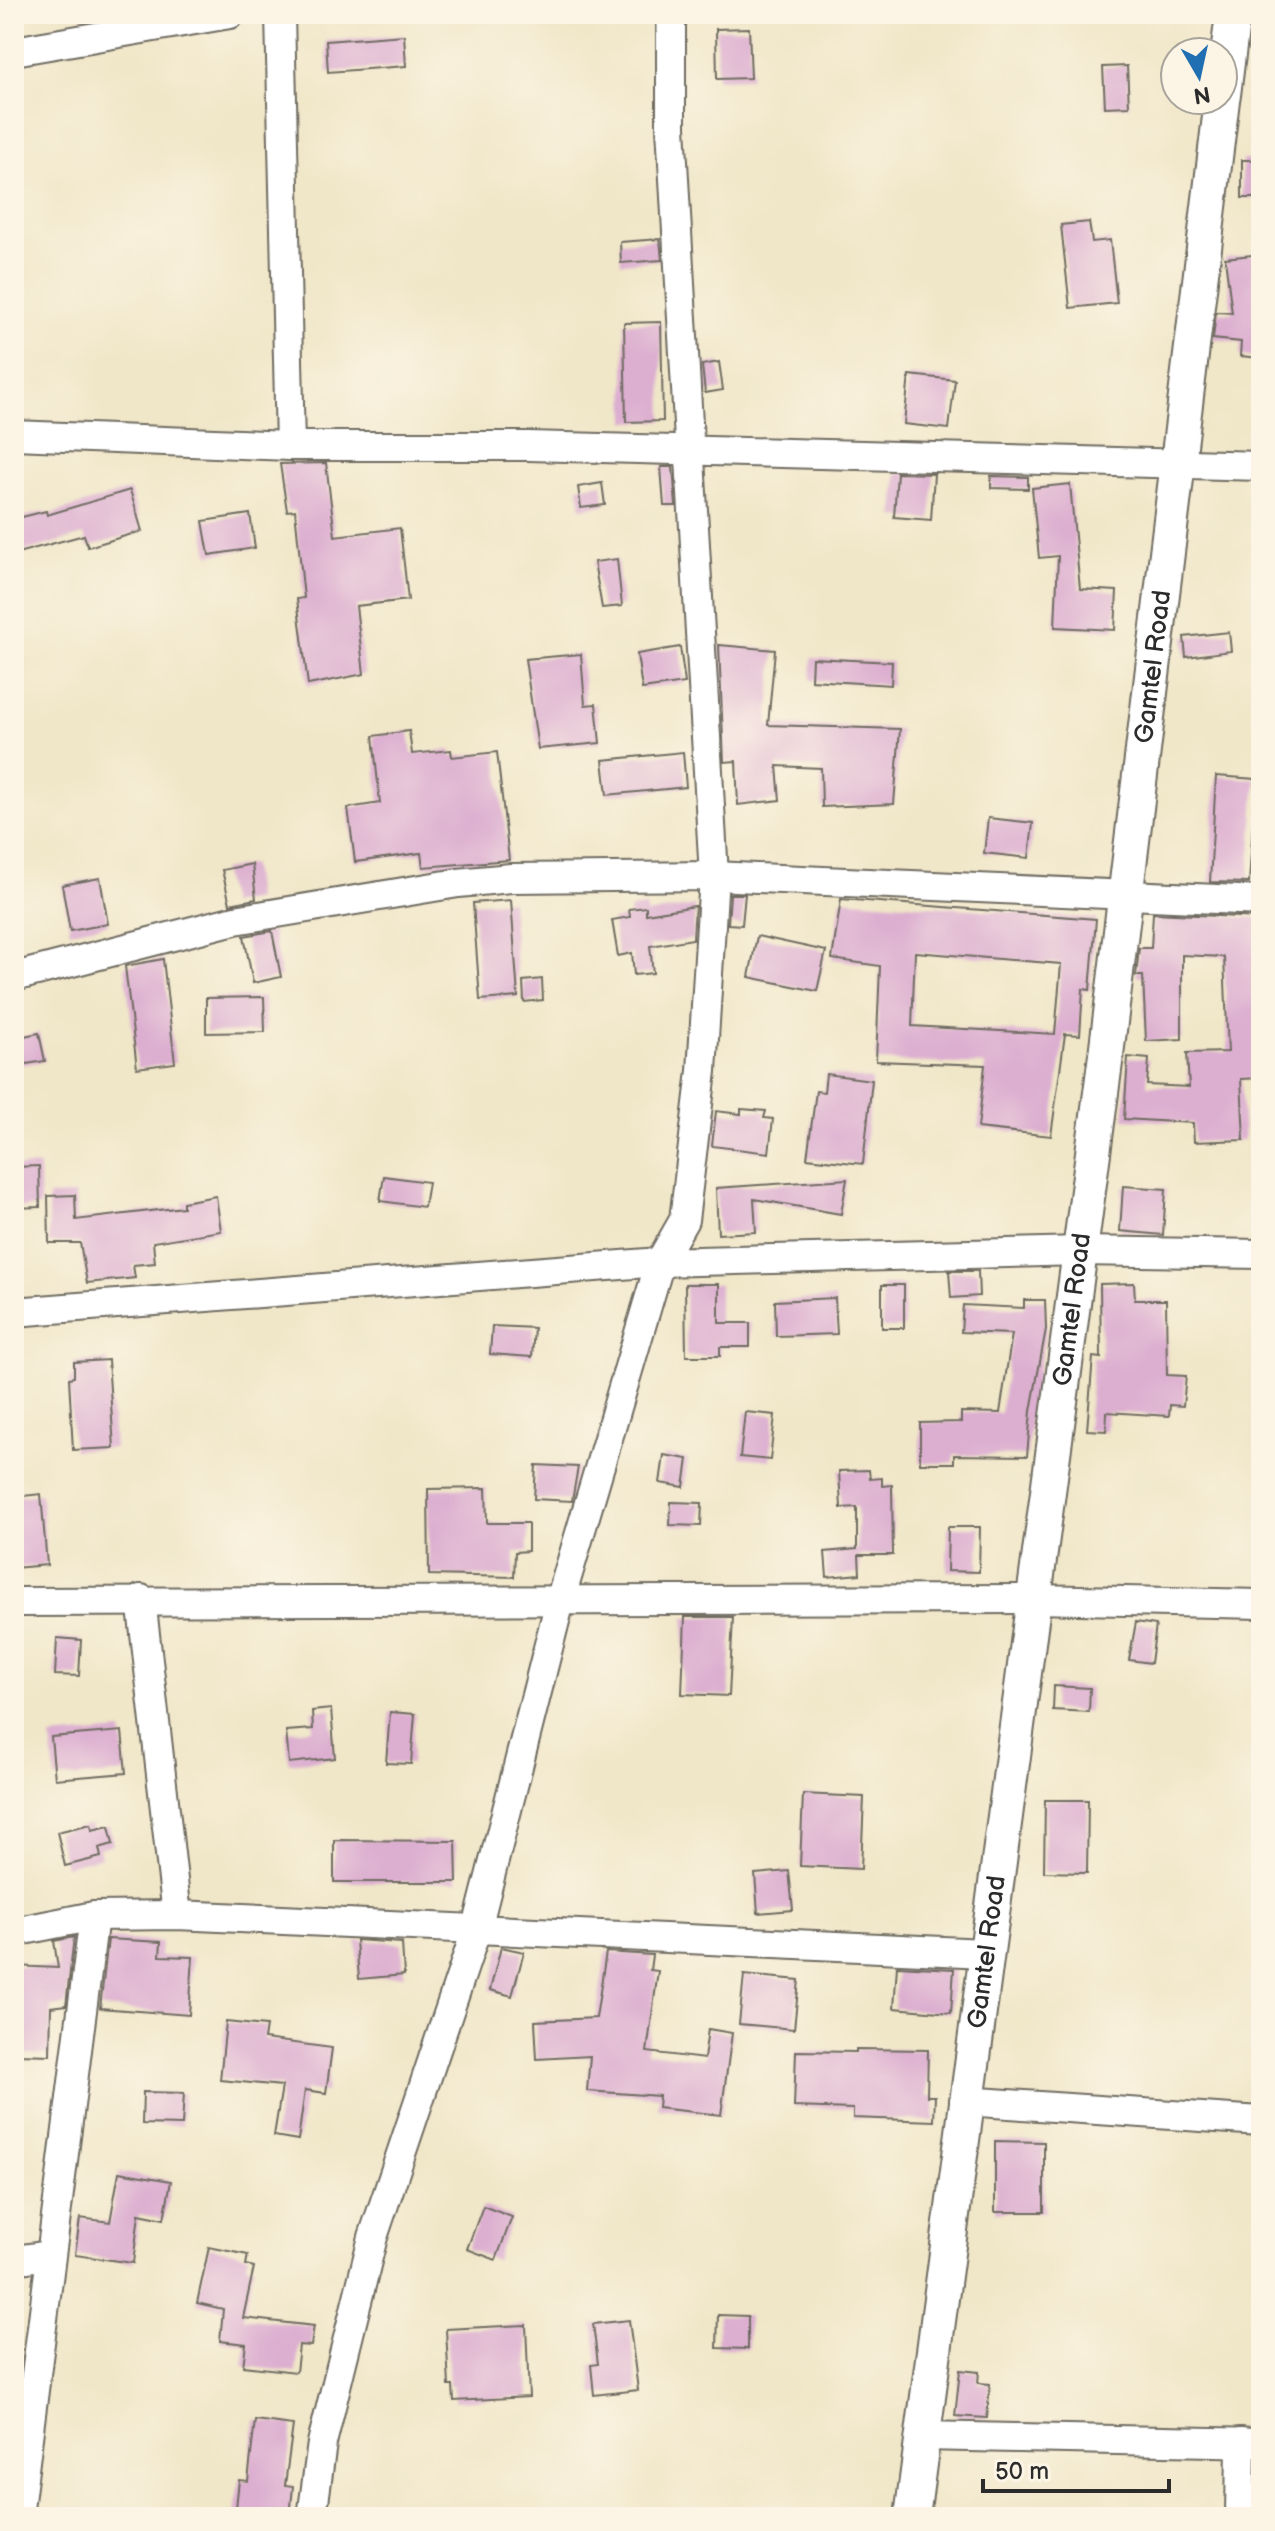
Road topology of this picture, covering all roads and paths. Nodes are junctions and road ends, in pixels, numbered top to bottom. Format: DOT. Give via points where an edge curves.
graph roads {
  1 [pos="230,14"];
  2 [pos="280,14"];
  3 [pos="671,14"];
  4 [pos="1233,14"];
  5 [pos="1230,36"];
  6 [pos="14,51"];
  7 [pos="1221,116"];
  8 [pos="14,435"];
  9 [pos="290,446"];
  10 [pos="691,453"];
  11 [pos="1179,464"];
  12 [pos="1261,466"];
  13 [pos="714,876"];
  14 [pos="1123,896"];
  15 [pos="1261,901"];
  16 [pos="14,977"];
  17 [pos="1080,1251"];
  18 [pos="1261,1254"];
  19 [pos="660,1262"];
  20 [pos="14,1312"];
  21 [pos="141,1599"];
  22 [pos="1034,1599"];
  23 [pos="560,1601"];
  24 [pos="14,1602"];
  25 [pos="1261,1604"];
  26 [pos="177,1915"];
  27 [pos="94,1916"];
  28 [pos="477,1928"];
  29 [pos="14,1932"];
  30 [pos="985,1953"];
  31 [pos="964,2101"];
  32 [pos="1261,2121"];
  33 [pos="50,2255"];
  34 [pos="14,2260"];
  35 [pos="922,2436"];
  36 [pos="1251,2442"];
  37 [pos="17,2514"];
  38 [pos="312,2517"];
  39 [pos="912,2517"];
  40 [pos="1240,2517"];
  1 -- 6 [label="street"];
  2 -- 9 [label="street"];
  3 -- 10 [label="street" via="671,127"];
  4 -- 5 [label="street, Gamtel Road"];
  7 -- 11 [label="street, Gamtel Road"];
  8 -- 9 [label="street"];
  9 -- 10 [label="street" via="529,446"];
  10 -- 11 [label="street"];
  10 -- 13 [label="street"];
  11 -- 12 [label="street"];
  11 -- 14 [label="street, Gamtel Road"];
  13 -- 14 [label="street"];
  13 -- 16 [label="street" via="458,883 235,920"];
  13 -- 19 [label="street" via="702,1071 684,1220"];
  14 -- 15 [label="street"];
  14 -- 17 [label="street, Gamtel Road"];
  17 -- 18 [label="street"];
  17 -- 19 [label="street"];
  17 -- 22 [label="street, Gamtel Road"];
  19 -- 20 [label="street"];
  19 -- 23 [label="street"];
  21 -- 23 [label="street"];
  21 -- 24 [label="street"];
  21 -- 26 [label="street"];
  22 -- 23 [label="street"];
  22 -- 25 [label="street"];
  22 -- 30 [label="street, Gamtel Road"];
  23 -- 28 [label="street"];
  26 -- 27 [label="street"];
  26 -- 28 [label="street"];
  27 -- 29 [label="street"];
  27 -- 33 [label="street"];
  28 -- 30 [label="street"];
  28 -- 38 [label="street" via="373,2237 322,2443"];
  30 -- 31 [label="street, Gamtel Road"];
  31 -- 32 [label="street"];
  31 -- 35 [label="street, Gamtel Road"];
  33 -- 34 [label="street"];
  33 -- 37 [label="street"];
  35 -- 36 [label="street"];
  35 -- 39 [label="street, Gamtel Road"];
  36 -- 40 [label="street"];
}
